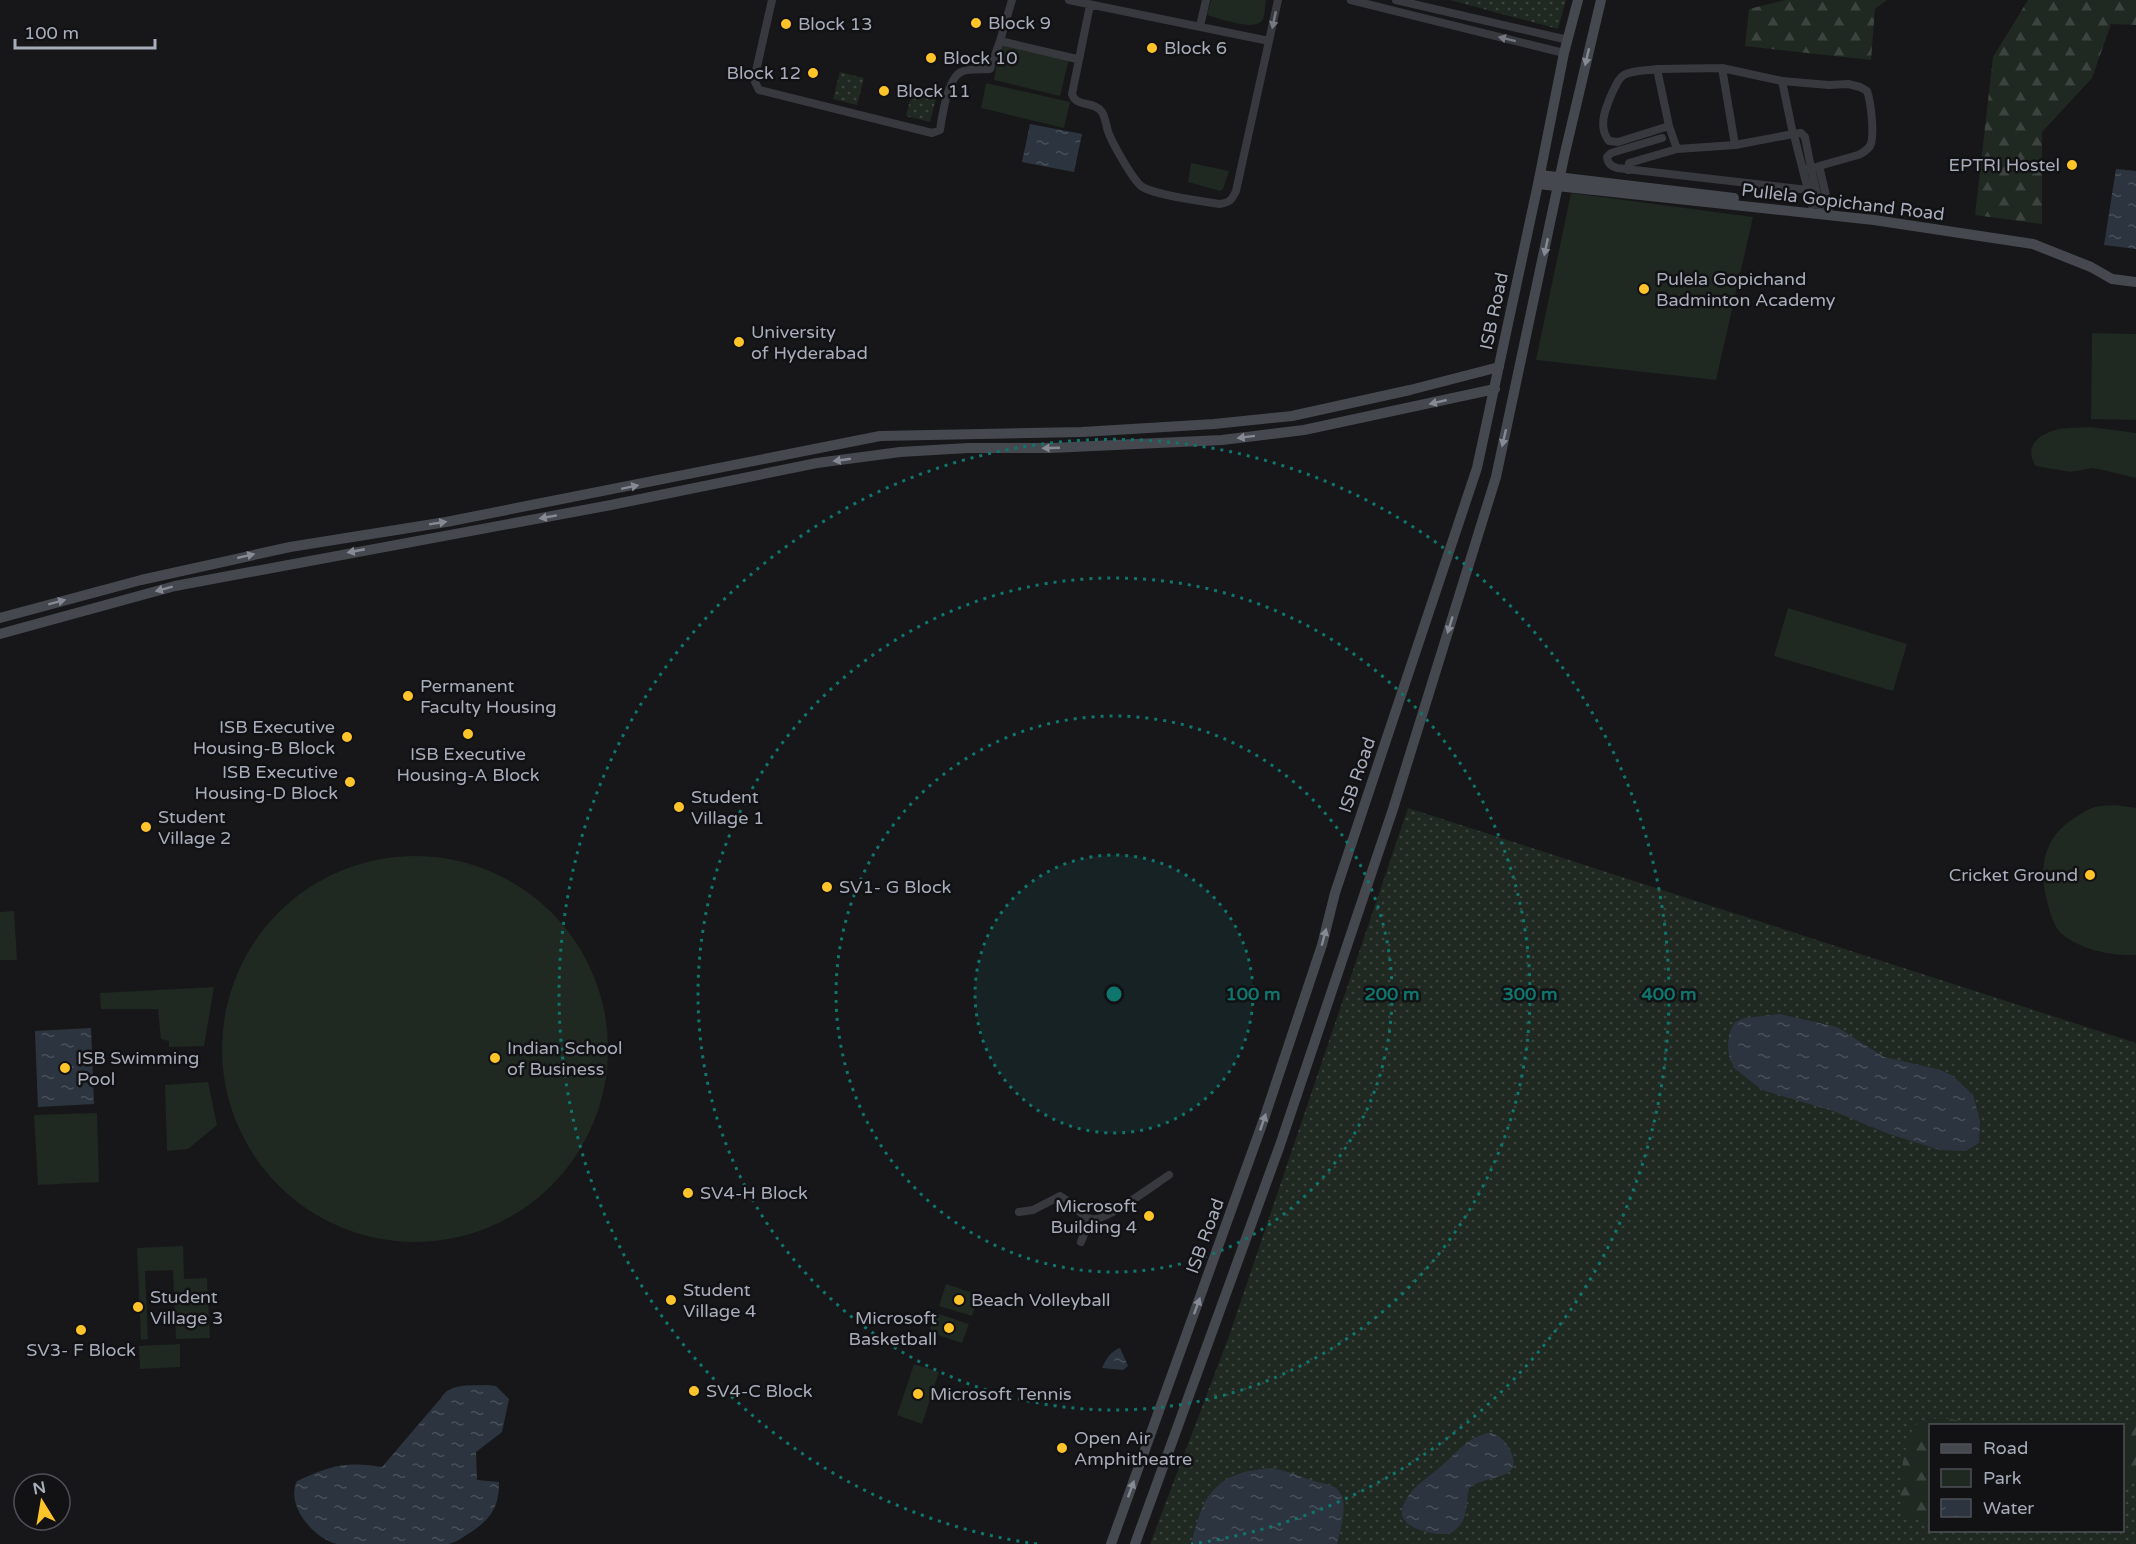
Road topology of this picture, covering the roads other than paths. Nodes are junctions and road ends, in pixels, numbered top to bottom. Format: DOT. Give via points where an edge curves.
graph roads {
  1 [pos="772,0"];
  2 [pos="1012,0"];
  3 [pos="1069,0"];
  4 [pos="1206,0"];
  5 [pos="1278,0"];
  6 [pos="1350,0"];
  7 [pos="1396,0"];
  8 [pos="1578,0"];
  9 [pos="1601,0"];
  10 [pos="1090,5"];
  11 [pos="1200,26"];
  12 [pos="1568,40"];
  13 [pos="1000,41"];
  14 [pos="1269,41"];
  15 [pos="1564,53"];
  16 [pos="1077,59"];
  17 [pos="1722,68"];
  18 [pos="1657,69"];
  19 [pos="1782,81"];
  20 [pos="1669,126"];
  21 [pos="1794,136"];
  22 [pos="1662,138"];
  23 [pos="1735,145"];
  24 [pos="1677,149"];
  25 [pos="1811,168"];
  26 [pos="1628,170"];
  27 [pos="1539,180"];
  28 [pos="1560,182"];
  29 [pos="1808,190"];
  30 [pos="1739,202"];
  31 [pos="1826,209"];
  32 [pos="2136,277"];
  33 [pos="2136,282"];
  34 [pos="1499,367"];
  35 [pos="1495,389"];
  36 [pos="0,618"];
  37 [pos="0,634"];
  38 [pos="1169,1175"];
  39 [pos="1019,1212"];
  40 [pos="1090,1219"];
  41 [pos="1081,1242"];
  42 [pos="1110,1544"];
  43 [pos="1136,1544"];
  1 -- 13 [label="street" via="756,71 759,90 932,133 940,130 942,111 954,78 962,72 990,69"];
  2 -- 13 [label="street"];
  3 -- 10 [label="street"];
  4 -- 11 [label="street"];
  5 -- 14 [label="street, one-way"];
  15 -- 6 [label="street, one-way"];
  7 -- 12 [label="street"];
  8 -- 12 [label="street, ISB Road"];
  9 -- 28 [label="street, ISB Road, one-way"];
  10 -- 11 [label="street"];
  10 -- 16 [label="street"];
  11 -- 14 [label="street"];
  12 -- 15 [label="street, ISB Road"];
  13 -- 16 [label="street"];
  14 -- 16 [label="street" via="1236,191 1233,200 1219,204 1143,187 1109,134 1101,111 1073,98"];
  15 -- 27 [label="street, ISB Road"];
  17 -- 18 [label="street"];
  17 -- 19 [label="street"];
  17 -- 23 [label="street"];
  18 -- 20 [label="street"];
  18 -- 20 [label="street" via="1623,75 1605,112 1603,130 1612,143"];
  19 -- 21 [label="street"];
  19 -- 25 [label="street" via="1848,84 1868,91 1870,146 1858,155"];
  20 -- 24 [label="street"];
  21 -- 23 [label="street"];
  21 -- 25 [label="street" via="1804,135"];
  22 -- 26 [label="street" via="1608,154 1611,166"];
  23 -- 24 [label="street"];
  24 -- 26 [label="street" via="1629,163"];
  25 -- 29 [label="street"];
  25 -- 31 [label="street"];
  26 -- 29 [label="street"];
  27 -- 28 [label="street, Pullela Gopichand Road"];
  27 -- 34 [label="street, ISB Road"];
  28 -- 30 [label="street, Pullela Gopichand Road"];
  28 -- 43 [label="street, ISB Road, one-way" via="1496,477 1454,615 1280,1146"];
  29 -- 31 [label="street"];
  30 -- 31 [label="street, Pullela Gopichand Road"];
  30 -- 31 [label="street, Pullela Gopichand Road"];
  31 -- 32 [label="street, Pullela Gopichand Road" via="2035,239 2115,274"];
  31 -- 33 [label="street, Pullela Gopichand Road" via="2033,244 2112,279"];
  34 -- 35 [label="street, ISB Road"];
  36 -- 34 [label="street, one-way" via="141,580 290,547 446,522 880,436 1082,432 1292,416"];
  35 -- 37 [label="street, one-way" via="1304,430 1222,440 968,448 817,463 611,506 175,586"];
  42 -- 35 [label="street, ISB Road, one-way" via="1264,1119 1477,468"];
  38 -- 40 [label="street" via="1116,1211"];
  39 -- 40 [label="street" via="1034,1210 1058,1196"];
  40 -- 41 [label="street"];
}
